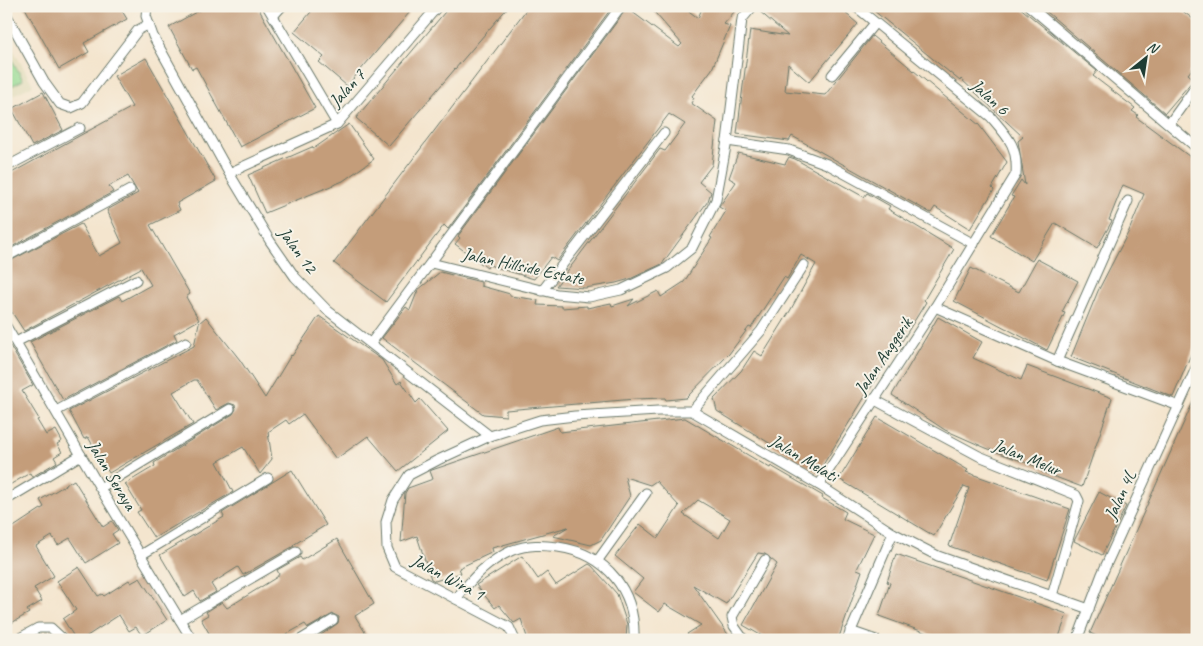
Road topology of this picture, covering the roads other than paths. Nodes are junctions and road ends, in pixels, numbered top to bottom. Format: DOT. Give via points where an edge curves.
graph roads {
  1 [pos="267,6"];
  2 [pos="282,6"];
  3 [pos="438,6"];
  4 [pos="621,6"];
  5 [pos="753,6"];
  6 [pos="855,6"];
  7 [pos="1029,6"];
  8 [pos="1193,6"];
  9 [pos="146,7"];
  10 [pos="1197,9"];
  11 [pos="6,14"];
  12 [pos="273,16"];
  13 [pos="875,23"];
  14 [pos="149,24"];
  15 [pos="832,75"];
  16 [pos="1197,85"];
  17 [pos="337,124"];
  18 [pos="1169,124"];
  19 [pos="80,128"];
  20 [pos="664,133"];
  21 [pos="727,140"];
  22 [pos="1197,148"];
  23 [pos="6,167"];
  24 [pos="229,173"];
  25 [pos="130,190"];
  26 [pos="1128,201"];
  27 [pos="974,244"];
  28 [pos="6,257"];
  29 [pos="431,263"];
  30 [pos="804,265"];
  31 [pos="136,280"];
  32 [pos="542,291"];
  33 [pos="935,307"];
  34 [pos="6,326"];
  35 [pos="16,342"];
  36 [pos="186,342"];
  37 [pos="371,343"];
  38 [pos="1057,361"];
  39 [pos="1197,366"];
  40 [pos="873,399"];
  41 [pos="1180,406"];
  42 [pos="230,409"];
  43 [pos="56,411"];
  44 [pos="692,411"];
  45 [pos="490,436"];
  46 [pos="81,455"];
  47 [pos="268,478"];
  48 [pos="819,485"];
  49 [pos="100,488"];
  50 [pos="646,493"];
  51 [pos="6,500"];
  52 [pos="893,534"];
  53 [pos="296,552"];
  54 [pos="141,555"];
  55 [pos="598,560"];
  56 [pos="764,560"];
  57 [pos="1052,596"];
  58 [pos="456,599"];
  59 [pos="1088,609"];
  60 [pos="180,620"];
  61 [pos="333,620"];
  62 [pos="849,635"];
  63 [pos="16,640"];
  64 [pos="64,640"];
  65 [pos="192,640"];
  66 [pos="300,640"];
  67 [pos="514,640"];
  68 [pos="634,640"];
  69 [pos="744,640"];
  70 [pos="876,640"];
  71 [pos="1077,640"];
  1 -- 12 [label="street"];
  2 -- 12 [label="street"];
  3 -- 17 [label="street, Jalan 7"];
  4 -- 29 [label="street, Jalan Hillside Estate"];
  5 -- 21 [label="street, Jalan Hillside Estate" via="742,19"];
  6 -- 13 [label="street, Jalan 6"];
  7 -- 18 [label="street"];
  8 -- 10 [label="street"];
  9 -- 14 [label="street, Jalan 12"];
  11 -- 14 [label="street" via="44,82 60,104 71,108 82,103 138,30"];
  12 -- 17 [label="street"];
  13 -- 15 [label="street"];
  13 -- 27 [label="street, Jalan 6" via="991,117 1017,156 1016,174"];
  14 -- 24 [label="street, Jalan 12"];
  16 -- 18 [label="street"];
  17 -- 24 [label="street, Jalan 7"];
  18 -- 22 [label="street"];
  19 -- 23 [label="street"];
  20 -- 32 [label="street"];
  21 -- 27 [label="street" via="789,150 827,164"];
  21 -- 32 [label="street, Jalan Hillside Estate" via="716,200 692,248 667,268 621,290 589,297"];
  24 -- 37 [label="street, Jalan 12" via="295,277 327,310"];
  25 -- 28 [label="street"];
  26 -- 38 [label="street"];
  27 -- 33 [label="street, Jalan Anggerik"];
  29 -- 32 [label="street, Jalan Hillside Estate"];
  29 -- 37 [label="street, Jalan Hillside Estate"];
  30 -- 44 [label="street" via="761,331"];
  31 -- 35 [label="street"];
  33 -- 38 [label="street"];
  33 -- 40 [label="street, Jalan Anggerik"];
  34 -- 35 [label="street, Jalan Seraya"];
  35 -- 43 [label="street, Jalan Seraya"];
  36 -- 43 [label="street"];
  37 -- 45 [label="street, Jalan 12"];
  38 -- 41 [label="street"];
  39 -- 41 [label="street, Jalan 4L"];
  40 -- 48 [label="street, Jalan Anggerik"];
  40 -- 57 [label="street, Jalan Melur" via="980,456 1076,495 1078,501"];
  41 -- 59 [label="street, Jalan 4L"];
  42 -- 49 [label="street"];
  43 -- 46 [label="street, Jalan Seraya"];
  44 -- 45 [label="street" via="540,420"];
  44 -- 48 [label="street, Jalan Melati"];
  45 -- 58 [label="street, Jalan Wira 1" via="409,475 393,500 386,522 387,548 395,566"];
  46 -- 49 [label="street, Jalan Seraya"];
  46 -- 51 [label="street"];
  47 -- 54 [label="street"];
  48 -- 52 [label="street, Jalan Melati"];
  49 -- 54 [label="street, Jalan Seraya"];
  50 -- 55 [label="street"];
  52 -- 57 [label="street, Jalan Melati" via="938,556"];
  52 -- 62 [label="street"];
  53 -- 60 [label="street"];
  54 -- 60 [label="street, Jalan Seraya"];
  55 -- 58 [label="street" via="570,549 539,544 514,550 476,574"];
  55 -- 68 [label="street" via="613,574 627,595 635,628"];
  56 -- 69 [label="street" via="732,617"];
  57 -- 59 [label="street, Jalan Melati"];
  58 -- 67 [label="street, Jalan Wira 1" via="509,627"];
  59 -- 71 [label="street, Jalan 4L"];
  60 -- 65 [label="street, Jalan Seraya"];
  61 -- 66 [label="street"];
  62 -- 70 [label="street"];
  63 -- 64 [label="street" via="38,628 51,628"];
}
